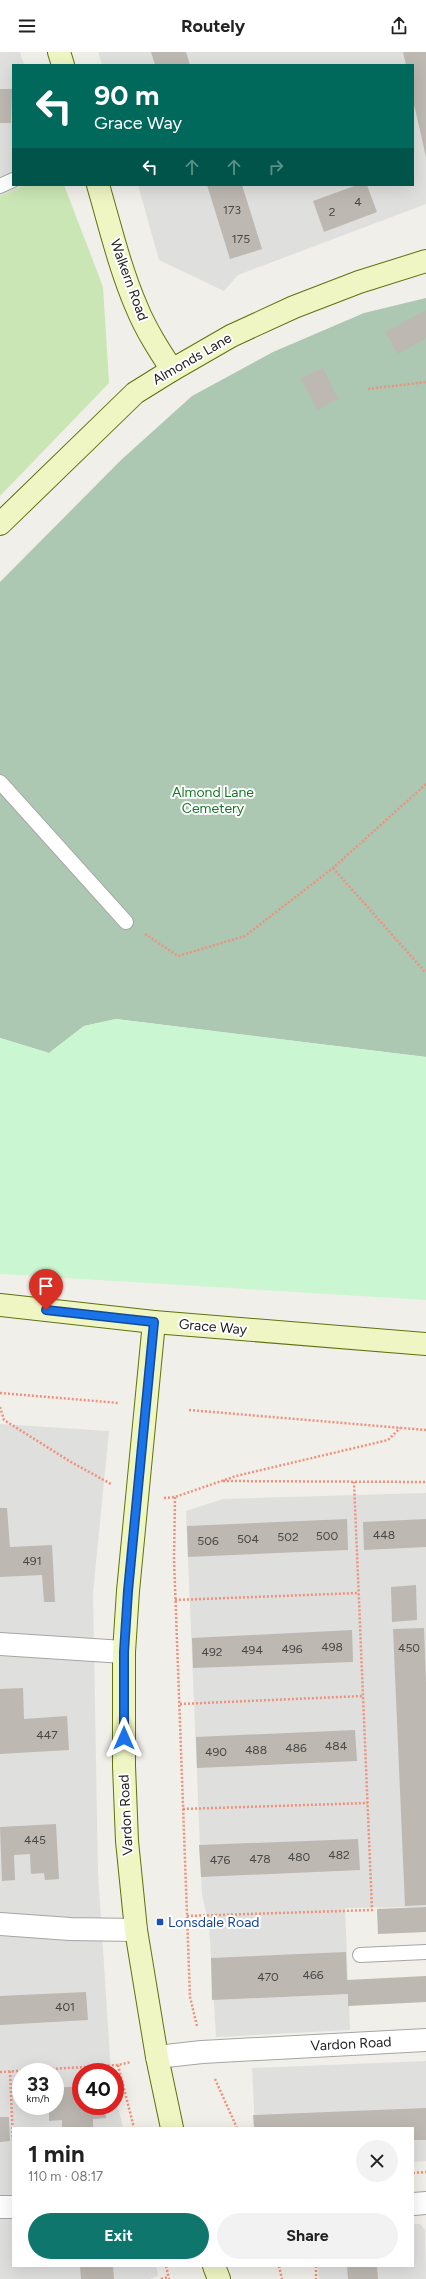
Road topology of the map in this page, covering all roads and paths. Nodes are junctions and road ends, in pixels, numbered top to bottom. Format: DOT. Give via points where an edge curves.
graph roads {
  1 [pos="59,52"];
  2 [pos="63,64"];
  3 [pos="12,180"];
  4 [pos="0,186"];
  5 [pos="98,186"];
  6 [pos="426,261"];
  7 [pos="172,370"];
  8 [pos="426,382"];
  9 [pos="368,389"];
  10 [pos="0,524"];
  11 [pos="0,782"];
  12 [pos="426,784"];
  13 [pos="333,868"];
  14 [pos="126,922"];
  15 [pos="426,973"];
  16 [pos="0,1305"];
  17 [pos="154,1322"];
  18 [pos="426,1344"];
  19 [pos="0,1393"];
  20 [pos="121,1404"];
  21 [pos="0,1407"];
  22 [pos="189,1410"];
  23 [pos="400,1428"];
  24 [pos="426,1430"];
  25 [pos="219,1481"];
  26 [pos="354,1482"];
  27 [pos="426,1482"];
  28 [pos="175,1497"];
  29 [pos="138,1499"];
  30 [pos="359,1593"];
  31 [pos="176,1600"];
  32 [pos="0,1644"];
  33 [pos="124,1652"];
  34 [pos="363,1696"];
  35 [pos="180,1704"];
  36 [pos="368,1803"];
  37 [pos="183,1809"];
  38 [pos="187,1916"];
  39 [pos="0,1924"];
  40 [pos="136,1930"];
  41 [pos="426,1952"];
  42 [pos="360,1955"];
  43 [pos="426,2040"];
  44 [pos="202,2052"];
  45 [pos="157,2057"];
  46 [pos="124,2064"];
  47 [pos="72,2068"];
  48 [pos="0,2072"];
  49 [pos="10,2072"];
  50 [pos="124,2089"];
  51 [pos="172,2125"];
  52 [pos="12,2127"];
  53 [pos="134,2127"];
  54 [pos="237,2127"];
  55 [pos="426,2172"];
  56 [pos="414,2173"];
  57 [pos="0,2207"];
  58 [pos="12,2207"];
  59 [pos="166,2267"];
  60 [pos="214,2267"];
  61 [pos="279,2267"];
  62 [pos="316,2267"];
  63 [pos="168,2278"];
  64 [pos="161,2279"];
  65 [pos="219,2279"];
  66 [pos="282,2279"];
  67 [pos="316,2279"];
  1 -- 2 [label="street"];
  3 -- 4 [label="lane"];
  5 -- 7 [label="street, Walkern Road" via="121,265 137,308 155,344"];
  6 -- 7 [label="street, Almonds Lane" via="359,282 294,307 230,336"];
  7 -- 10 [label="street, Almonds Lane" via="135,393"];
  8 -- 9 [label="path"];
  11 -- 14 [label="lane"];
  12 -- 13 [label="path"];
  13 -- 14 [label="path" via="245,936 178,956"];
  13 -- 15 [label="path"];
  16 -- 17 [label="street, Grace Way"];
  17 -- 18 [label="street, Grace Way"];
  17 -- 29 [label="street, Vardon Road"];
  19 -- 20 [label="path"];
  21 -- 29 [label="path" via="4,1420 71,1462"];
  22 -- 23 [label="path"];
  23 -- 24 [label="path"];
  23 -- 25 [label="path" via="388,1440"];
  25 -- 26 [label="path"];
  25 -- 28 [label="path"];
  26 -- 27 [label="path"];
  26 -- 30 [label="path"];
  28 -- 29 [label="path"];
  28 -- 31 [label="path"];
  29 -- 33 [label="street, Vardon Road"];
  30 -- 31 [label="path"];
  30 -- 34 [label="path"];
  31 -- 35 [label="path"];
  32 -- 33 [label="street"];
  33 -- 40 [label="street, Vardon Road" via="127,1840"];
  34 -- 35 [label="path"];
  34 -- 36 [label="path"];
  35 -- 37 [label="path"];
  36 -- 37 [label="path"];
  36 -- 38 [label="path" via="372,1910"];
  37 -- 38 [label="path"];
  38 -- 44 [label="path" via="190,1997"];
  39 -- 40 [label="street"];
  40 -- 45 [label="street, Vardon Road"];
  41 -- 42 [label="lane"];
  43 -- 44 [label="street, Vardon Road"];
  44 -- 45 [label="street, Vardon Road"];
  44 -- 54 [label="path"];
  45 -- 46 [label="path"];
  45 -- 51 [label="street, Vardon Road"];
  47 -- 49 [label="path"];
  48 -- 49 [label="path"];
  49 -- 52 [label="path"];
  50 -- 53 [label="path"];
  55 -- 56 [label="path"];
  57 -- 58 [label="street"];
  59 -- 63 [label="path"];
  60 -- 65 [label="street"];
  61 -- 66 [label="path"];
  62 -- 67 [label="path"];
  63 -- 64 [label="path"];
}
